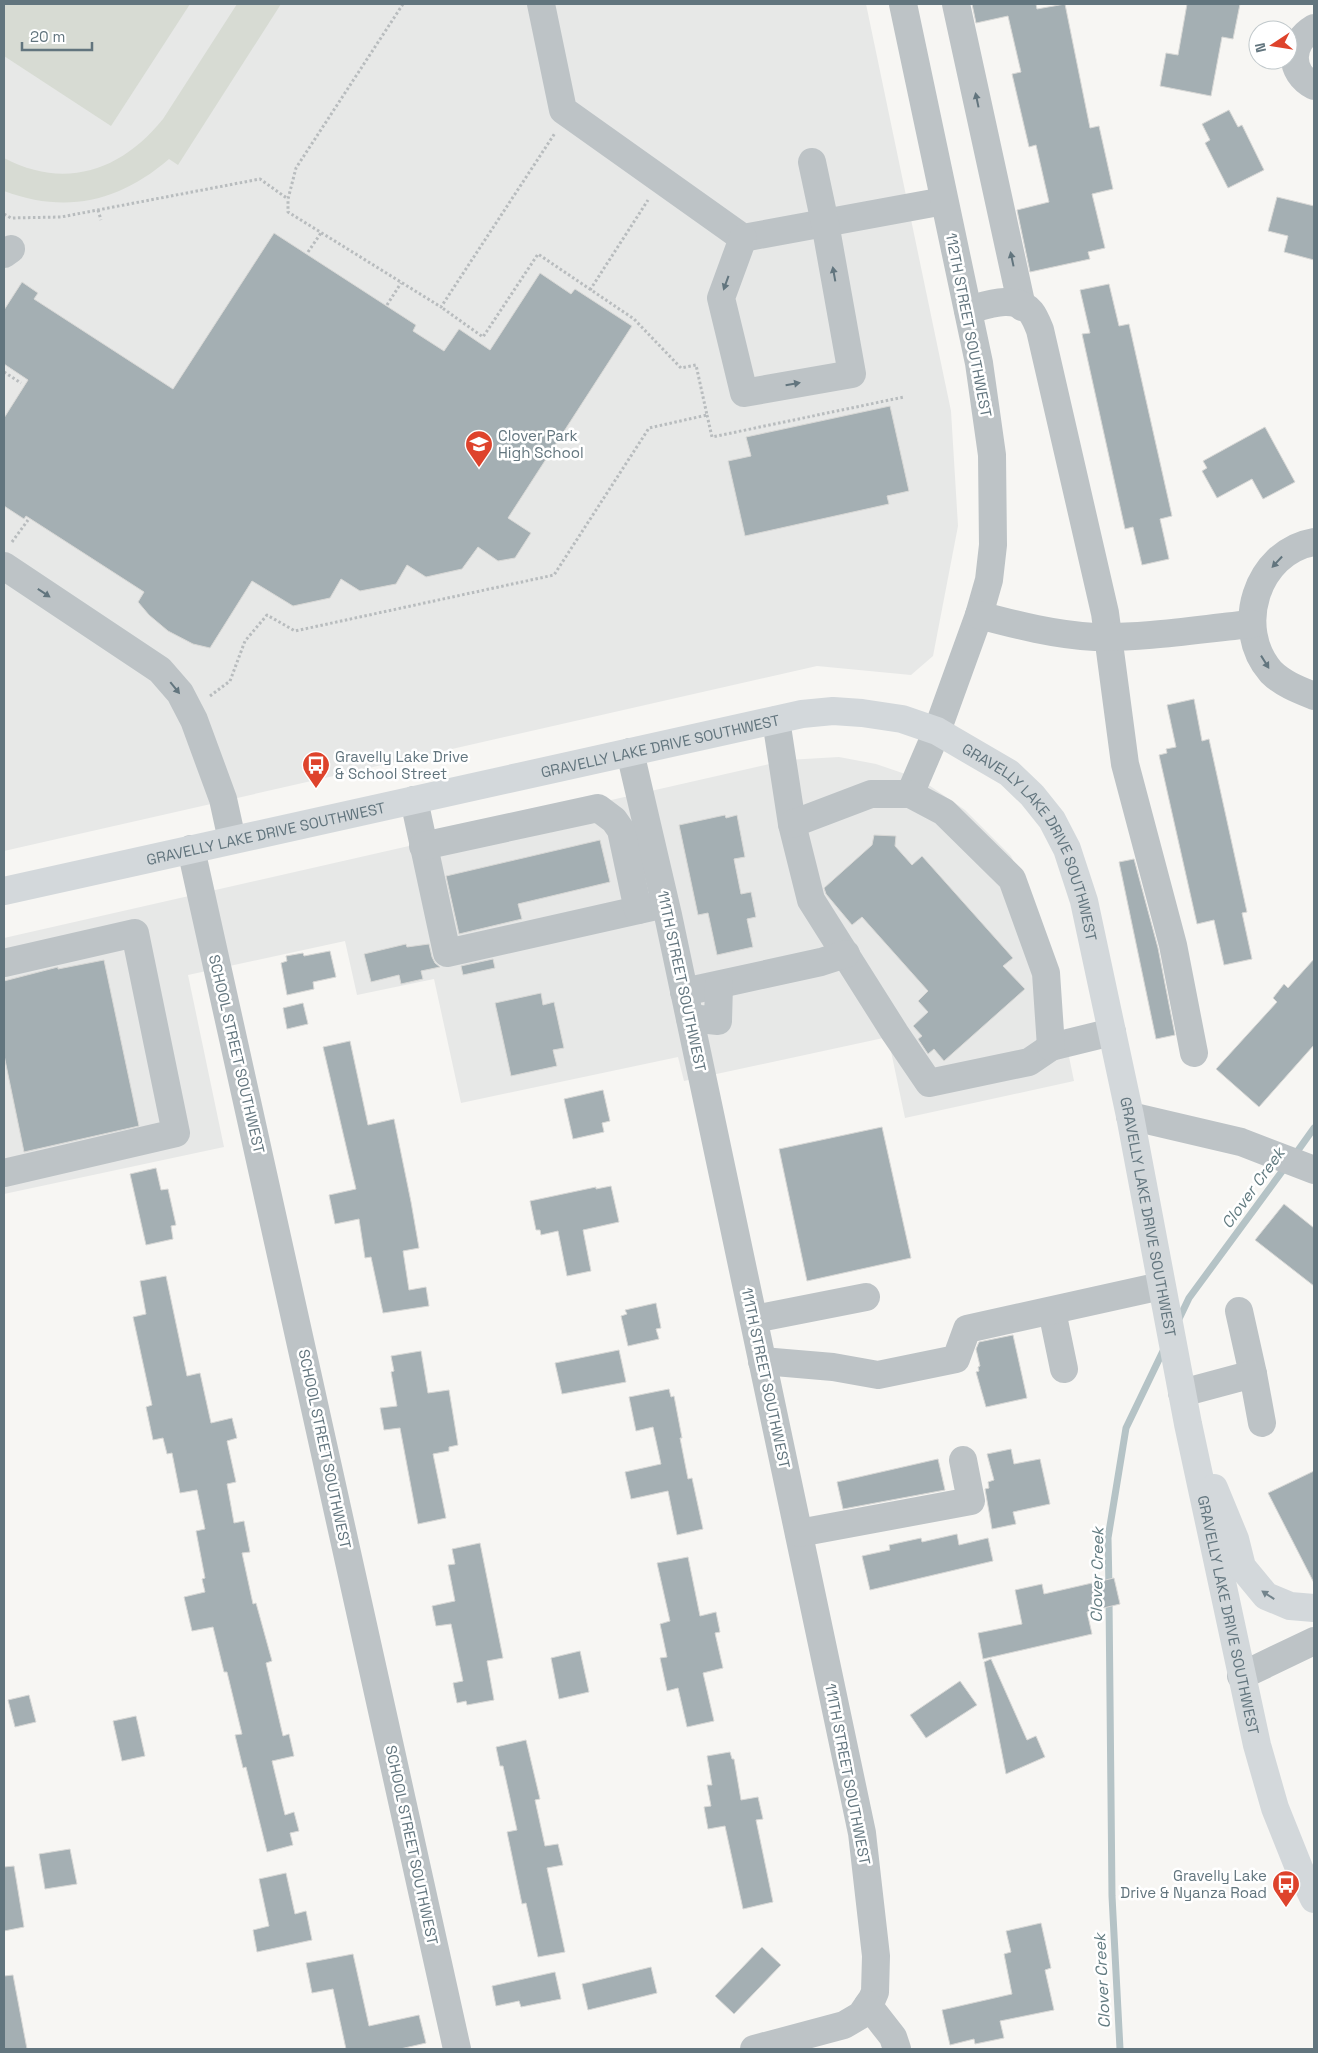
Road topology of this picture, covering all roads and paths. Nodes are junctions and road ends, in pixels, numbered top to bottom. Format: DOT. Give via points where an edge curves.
graph roads {
  1 [pos="403,4"];
  2 [pos="541,4"];
  3 [pos="902,4"];
  4 [pos="956,4"];
  5 [pos="1314,28"];
  6 [pos="1314,86"];
  7 [pos="556,130"];
  8 [pos="812,162"];
  9 [pos="652,194"];
  10 [pos="288,199"];
  11 [pos="944,201"];
  12 [pos="98,210"];
  13 [pos="4,214"];
  14 [pos="101,220"];
  15 [pos="825,223"];
  16 [pos="321,232"];
  17 [pos="743,238"];
  18 [pos="308,252"];
  19 [pos="401,283"];
  20 [pos="590,290"];
  21 [pos="387,305"];
  22 [pos="441,307"];
  23 [pos="1022,307"];
  24 [pos="968,310"];
  25 [pos="4,372"];
  26 [pos="21,383"];
  27 [pos="904,397"];
  28 [pos="707,415"];
  29 [pos="28,520"];
  30 [pos="1314,542"];
  31 [pos="8,554"];
  32 [pos="979,615"];
  33 [pos="1252,624"];
  34 [pos="1107,636"];
  35 [pos="1314,696"];
  36 [pos="208,698"];
  37 [pos="776,720"];
  38 [pos="936,731"];
  39 [pos="630,752"];
  40 [pos="910,794"];
  41 [pos="414,800"];
  42 [pos="792,824"];
  43 [pos="636,835"];
  44 [pos="232,840"];
  45 [pos="423,846"];
  46 [pos="191,850"];
  47 [pos="4,891"];
  48 [pos="665,904"];
  49 [pos="638,910"];
  50 [pos="846,954"];
  51 [pos="4,963"];
  52 [pos="687,1005"];
  53 [pos="1112,1032"];
  54 [pos="1051,1047"];
  55 [pos="1194,1054"];
  56 [pos="1130,1116"];
  57 [pos="1314,1170"];
  58 [pos="4,1173"];
  59 [pos="1161,1286"];
  60 [pos="866,1297"];
  61 [pos="1052,1311"];
  62 [pos="1240,1311"];
  63 [pos="754,1319"];
  64 [pos="762,1361"];
  65 [pos="1064,1369"];
  66 [pos="1253,1374"];
  67 [pos="1182,1393"];
  68 [pos="1262,1423"];
  69 [pos="1188,1424"];
  70 [pos="963,1460"];
  71 [pos="799,1533"];
  72 [pos="1314,1608"];
  73 [pos="1314,1641"];
  74 [pos="1241,1676"];
  75 [pos="1314,1899"];
  76 [pos="868,2005"];
  77 [pos="457,2049"];
  78 [pos="754,2049"];
  79 [pos="897,2049"];
  1 -- 10 [label="path" via="296,168"];
  2 -- 17 [label="street" via="563,110"];
  3 -- 11 [label="street, 112TH STREET SOUTHWEST"];
  23 -- 4 [label="street, one-way"];
  5 -- 6 [label="street" via="1301,38 1295,53 1299,74"];
  7 -- 22 [label="path"];
  8 -- 15 [label="street"];
  9 -- 20 [label="path"];
  10 -- 12 [label="path" via="260,179"];
  10 -- 16 [label="path" via="288,212"];
  11 -- 15 [label="street"];
  11 -- 24 [label="street, 112TH STREET SOUTHWEST"];
  12 -- 13 [label="path" via="61,217 11,218"];
  12 -- 14 [label="path"];
  15 -- 17 [label="street"];
  17 -- 15 [label="street, one-way" via="721,298 744,393 852,374"];
  16 -- 18 [label="path"];
  16 -- 19 [label="path"];
  19 -- 21 [label="path"];
  19 -- 22 [label="path"];
  20 -- 22 [label="path" via="538,254 483,337"];
  20 -- 28 [label="path" via="634,319 682,368 696,365"];
  23 -- 24 [label="street" via="1001,302"];
  23 -- 34 [label="street" via="1031,312 1040,330 1105,613"];
  24 -- 32 [label="street, 112TH STREET SOUTHWEST" via="992,455 993,545"];
  25 -- 26 [label="path"];
  27 -- 28 [label="path" via="712,436"];
  28 -- 36 [label="path" via="649,428 554,575 295,631 267,615 246,641 230,680"];
  29 -- 31 [label="path"];
  30 -- 33 [label="street, one-way" via="1283,556 1265,575 1254,598"];
  31 -- 44 [label="street, one-way" via="160,670 180,693 194,720 223,799"];
  32 -- 34 [label="street" via="1068,634"];
  32 -- 38 [label="street, 112TH STREET SOUTHWEST"];
  33 -- 34 [label="street"];
  33 -- 35 [label="street, one-way" via="1258,650 1272,672 1292,688"];
  34 -- 55 [label="street" via="1125,764 1173,945"];
  37 -- 38 [label="main road, GRAVELLY LAKE DRIVE SOUTHWEST" via="833,711 902,719"];
  37 -- 39 [label="main road, GRAVELLY LAKE DRIVE SOUTHWEST"];
  37 -- 42 [label="street"];
  38 -- 40 [label="street, 112TH STREET SOUTHWEST"];
  38 -- 53 [label="main road, GRAVELLY LAKE DRIVE SOUTHWEST" via="1009,773 1052,820 1068,849 1084,901"];
  39 -- 41 [label="main road, GRAVELLY LAKE DRIVE SOUTHWEST"];
  39 -- 43 [label="street, 111TH STREET SOUTHWEST"];
  40 -- 42 [label="street" via="871,794"];
  40 -- 54 [label="street" via="944,812 1012,879 1046,973"];
  41 -- 44 [label="main road, GRAVELLY LAKE DRIVE SOUTHWEST"];
  41 -- 45 [label="street"];
  42 -- 50 [label="street" via="811,900"];
  43 -- 45 [label="street" via="621,830 598,808"];
  43 -- 48 [label="street, 111TH STREET SOUTHWEST"];
  43 -- 49 [label="street"];
  44 -- 46 [label="main road, GRAVELLY LAKE DRIVE SOUTHWEST"];
  45 -- 49 [label="street" via="447,953"];
  46 -- 47 [label="main road, GRAVELLY LAKE DRIVE SOUTHWEST"];
  46 -- 77 [label="street, SCHOOL STREET SOUTHWEST"];
  48 -- 49 [label="street"];
  48 -- 52 [label="street, 111TH STREET SOUTHWEST"];
  50 -- 52 [label="street" via="719,984"];
  50 -- 54 [label="street" via="929,1083 1029,1062"];
  51 -- 58 [label="street" via="135,934 176,1133"];
  52 -- 63 [label="street, 111TH STREET SOUTHWEST"];
  53 -- 54 [label="street"];
  53 -- 56 [label="main road, GRAVELLY LAKE DRIVE SOUTHWEST"];
  56 -- 57 [label="street" via="1232,1140"];
  56 -- 59 [label="main road, GRAVELLY LAKE DRIVE SOUTHWEST"];
  59 -- 61 [label="street"];
  59 -- 67 [label="main road, GRAVELLY LAKE DRIVE SOUTHWEST"];
  60 -- 63 [label="street"];
  61 -- 64 [label="street" via="967,1330 956,1359 878,1375 834,1366"];
  61 -- 65 [label="street"];
  62 -- 66 [label="street"];
  63 -- 64 [label="street, 111TH STREET SOUTHWEST"];
  64 -- 71 [label="street, 111TH STREET SOUTHWEST"];
  66 -- 67 [label="street"];
  66 -- 68 [label="street"];
  67 -- 69 [label="main road, GRAVELLY LAKE DRIVE SOUTHWEST"];
  72 -- 69 [label="main road, one-way" via="1290,1606 1266,1596 1242,1567 1235,1539"];
  69 -- 74 [label="main road, GRAVELLY LAKE DRIVE SOUTHWEST"];
  70 -- 71 [label="street" via="971,1501"];
  71 -- 76 [label="street, 111TH STREET SOUTHWEST" via="862,1833 876,1956 875,1992"];
  73 -- 74 [label="street"];
  74 -- 75 [label="main road, GRAVELLY LAKE DRIVE SOUTHWEST" via="1275,1808"];
  76 -- 78 [label="street" via="861,2015 844,2025"];
  76 -- 79 [label="street" via="893,2037"];
}
